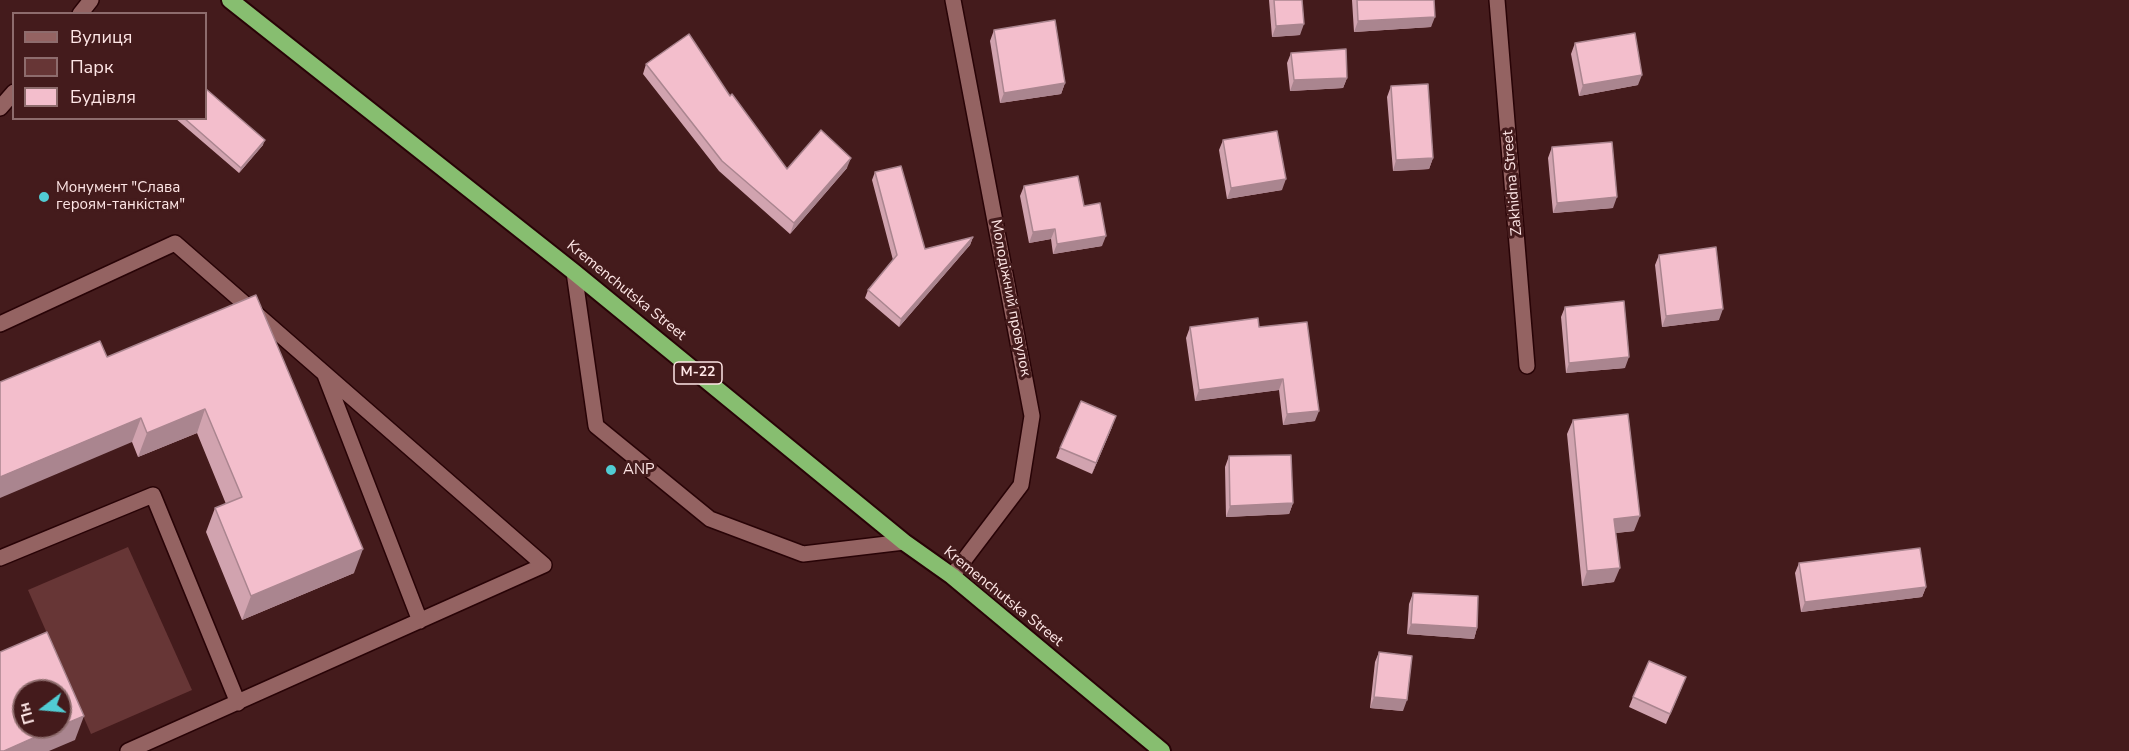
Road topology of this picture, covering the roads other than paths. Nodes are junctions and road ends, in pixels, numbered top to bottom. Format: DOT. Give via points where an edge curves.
graph roads {
  1 [pos="91,0"];
  2 [pos="230,0"];
  3 [pos="952,0"];
  4 [pos="1497,0"];
  5 [pos="82,12"];
  6 [pos="12,94"];
  7 [pos="0,108"];
  8 [pos="574,272"];
  9 [pos="0,324"];
  10 [pos="1527,366"];
  11 [pos="323,370"];
  12 [pos="904,542"];
  13 [pos="0,558"];
  14 [pos="952,576"];
  15 [pos="420,621"];
  16 [pos="238,703"];
  17 [pos="128,751"];
  18 [pos="1162,751"];
  1 -- 5 [label="street"];
  2 -- 8 [label="highway, Kremenchutska Street / М-22"];
  3 -- 14 [label="street, Молодіжний провулок" via="1032,416 1021,485"];
  4 -- 10 [label="street, Zakhidna Street"];
  6 -- 7 [label="street"];
  8 -- 12 [label="highway, Kremenchutska Street / М-22"];
  8 -- 12 [label="street" via="596,426 612,440 710,519 803,554"];
  9 -- 11 [label="street" via="175,243"];
  11 -- 15 [label="street"];
  11 -- 15 [label="street" via="544,565"];
  12 -- 14 [label="highway, Kremenchutska Street / М-22"];
  13 -- 16 [label="street" via="153,495"];
  14 -- 18 [label="highway, Kremenchutska Street / М-22"];
  15 -- 16 [label="street"];
  16 -- 17 [label="street"];
}
